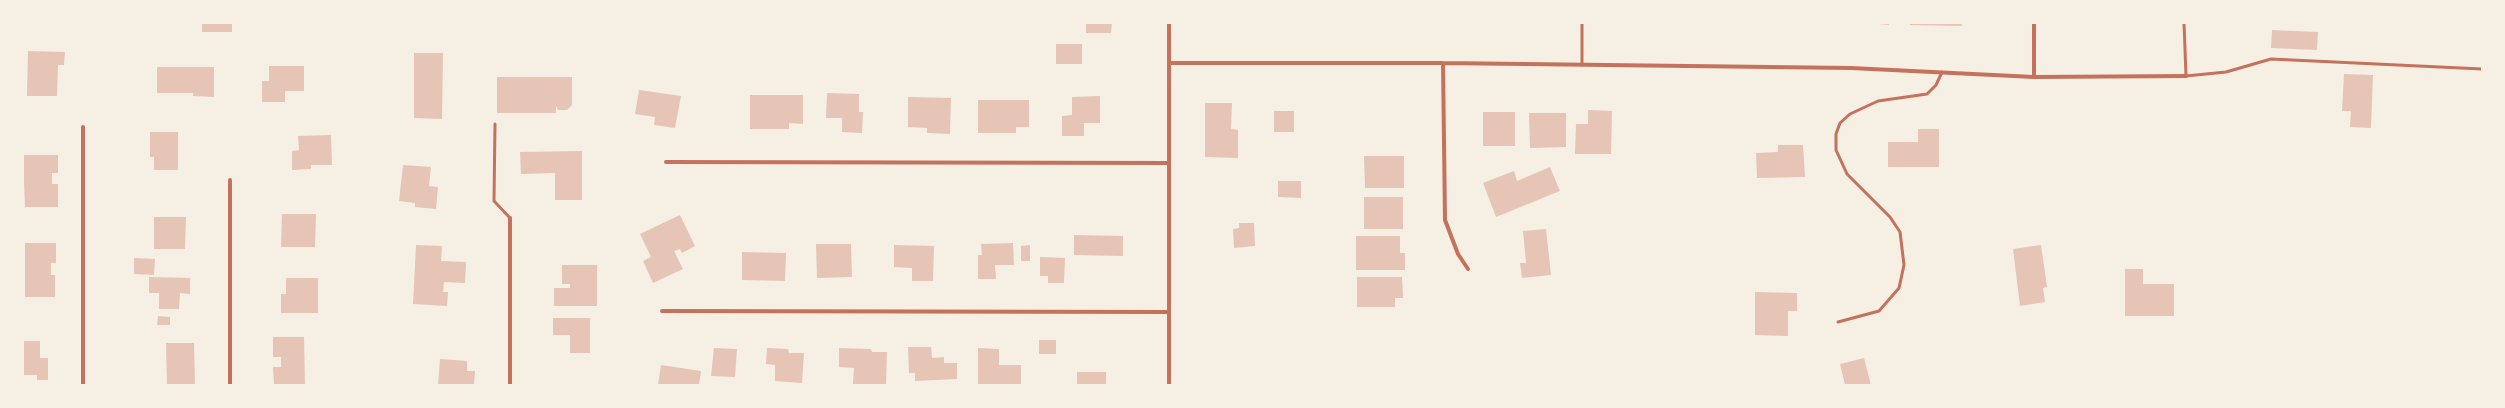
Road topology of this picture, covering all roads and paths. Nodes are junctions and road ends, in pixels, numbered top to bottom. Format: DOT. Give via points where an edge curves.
graph roads {
  1 [pos="1169,23"];
  2 [pos="1582,23"];
  3 [pos="2034,23"];
  4 [pos="2184,23"];
  5 [pos="1169,63"];
  6 [pos="1443,63"];
  7 [pos="1582,65"];
  8 [pos="2482,68"];
  9 [pos="1942,72"];
  10 [pos="2186,76"];
  11 [pos="2034,77"];
  12 [pos="495,124"];
  13 [pos="83,127"];
  14 [pos="666,162"];
  15 [pos="1168,163"];
  16 [pos="230,180"];
  17 [pos="510,218"];
  18 [pos="1468,269"];
  19 [pos="662,311"];
  20 [pos="1169,312"];
  21 [pos="1838,322"];
  22 [pos="83,385"];
  23 [pos="230,385"];
  24 [pos="510,385"];
  25 [pos="1169,385"];
  1 -- 5 [label="street"];
  2 -- 7 [label="lane"];
  3 -- 11 [label="street"];
  4 -- 10 [label="lane"];
  5 -- 6 [label="street"];
  5 -- 15 [label="street"];
  6 -- 7 [label="street"];
  6 -- 18 [label="street" via="1445,220 1458,254"];
  7 -- 9 [label="street" via="1851,68"];
  8 -- 10 [label="lane" via="2271,58 2226,72"];
  9 -- 11 [label="street"];
  9 -- 21 [label="lane" via="1936,85 1927,94 1878,101 1850,114 1840,123 1836,134 1838,156 1847,174 1890,217 1900,232 1904,264 1899,288 1879,311"];
  10 -- 11 [label="street"];
  12 -- 17 [label="lane" via="494,201"];
  13 -- 22 [label="street"];
  14 -- 15 [label="street"];
  15 -- 20 [label="street"];
  16 -- 23 [label="street"];
  17 -- 24 [label="street"];
  19 -- 20 [label="street"];
  20 -- 25 [label="street"];
}
